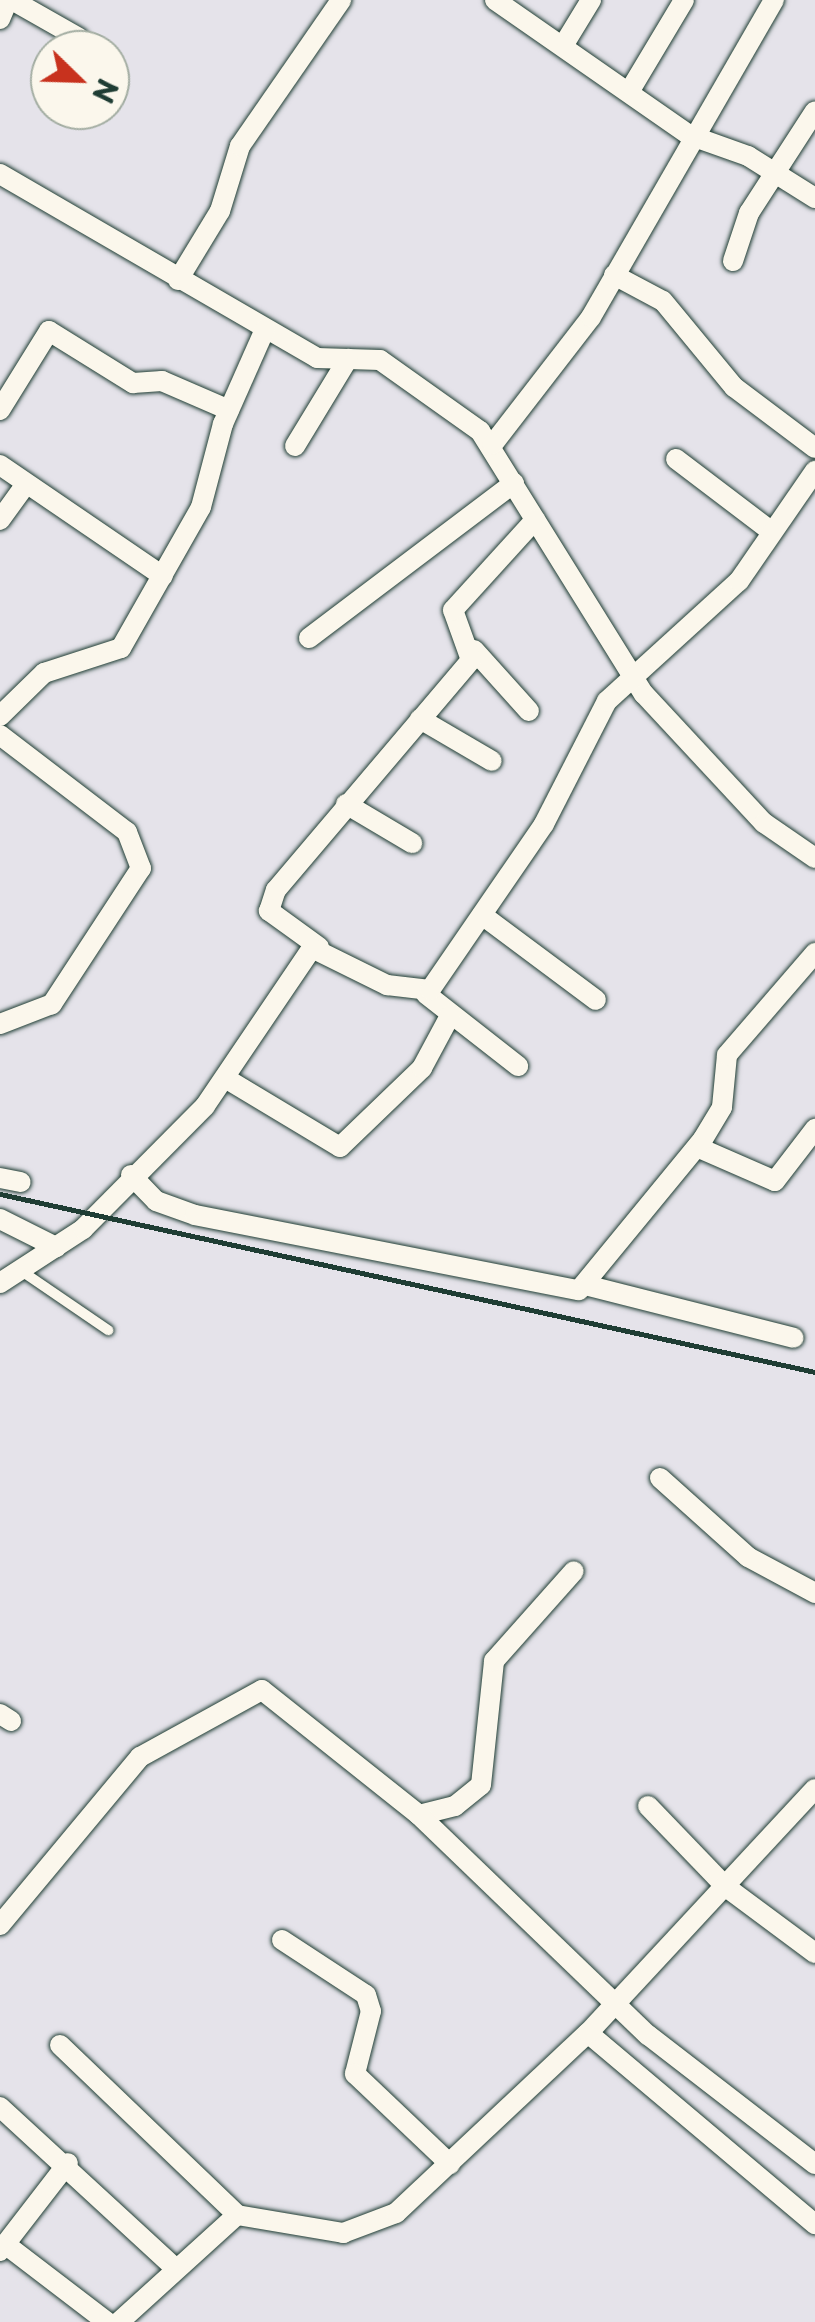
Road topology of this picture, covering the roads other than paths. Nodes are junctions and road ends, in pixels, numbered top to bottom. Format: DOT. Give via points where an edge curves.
graph roads {
  1 [pos="10,0"];
  2 [pos="341,0"];
  3 [pos="591,0"];
  4 [pos="684,0"];
  5 [pos="774,0"];
  6 [pos="500,1"];
  7 [pos="0,19"];
  8 [pos="65,30"];
  9 [pos="566,41"];
  10 [pos="632,87"];
  11 [pos="815,111"];
  12 [pos="696,137"];
  13 [pos="774,172"];
  14 [pos="0,174"];
  15 [pos="815,198"];
  16 [pos="734,261"];
  17 [pos="614,276"];
  18 [pos="178,280"];
  19 [pos="265,329"];
  20 [pos="348,359"];
  21 [pos="0,410"];
  22 [pos="229,410"];
  23 [pos="493,444"];
  24 [pos="295,446"];
  25 [pos="815,448"];
  26 [pos="676,459"];
  27 [pos="0,466"];
  28 [pos="815,472"];
  29 [pos="514,483"];
  30 [pos="26,484"];
  31 [pos="0,520"];
  32 [pos="535,520"];
  33 [pos="771,532"];
  34 [pos="164,576"];
  35 [pos="309,638"];
  36 [pos="474,650"];
  37 [pos="632,672"];
  38 [pos="529,711"];
  39 [pos="0,716"];
  40 [pos="420,719"];
  41 [pos="0,735"];
  42 [pos="492,761"];
  43 [pos="346,804"];
  44 [pos="412,843"];
  45 [pos="815,858"];
  46 [pos="482,915"];
  47 [pos="319,946"];
  48 [pos="815,953"];
  49 [pos="426,994"];
  50 [pos="596,1000"];
  51 [pos="450,1014"];
  52 [pos="0,1024"];
  53 [pos="518,1066"];
  54 [pos="225,1078"];
  55 [pos="815,1129"];
  56 [pos="697,1147"];
  57 [pos="131,1175"];
  58 [pos="0,1178"];
  59 [pos="22,1182"];
  60 [pos="0,1219"];
  61 [pos="56,1247"];
  62 [pos="20,1270"];
  63 [pos="0,1283"];
  64 [pos="589,1286"];
  65 [pos="108,1330"];
  66 [pos="794,1338"];
  67 [pos="660,1478"];
  68 [pos="574,1571"];
  69 [pos="815,1594"];
  70 [pos="815,1790"];
  71 [pos="648,1806"];
  72 [pos="419,1815"];
  73 [pos="726,1887"];
  74 [pos="0,1925"];
  75 [pos="282,1940"];
  76 [pos="815,1953"];
  77 [pos="614,2004"];
  78 [pos="588,2033"];
  79 [pos="60,2045"];
  80 [pos="0,2107"];
  81 [pos="68,2163"];
  82 [pos="450,2164"];
  83 [pos="815,2164"];
  84 [pos="237,2216"];
  85 [pos="815,2224"];
  86 [pos="2,2247"];
  87 [pos="173,2266"];
  88 [pos="107,2322"];
  89 [pos="119,2322"];
  1 -- 7 [label="street"];
  1 -- 8 [label="street"];
  2 -- 18 [label="street" via="235,154 220,210"];
  3 -- 9 [label="street"];
  4 -- 10 [label="street"];
  5 -- 12 [label="street"];
  6 -- 9 [label="street"];
  9 -- 10 [label="street"];
  10 -- 12 [label="street"];
  11 -- 13 [label="street"];
  12 -- 13 [label="street"];
  12 -- 17 [label="street"];
  13 -- 15 [label="street"];
  13 -- 16 [label="street"];
  14 -- 18 [label="street"];
  17 -- 23 [label="street"];
  17 -- 25 [label="street" via="663,301 734,387"];
  18 -- 19 [label="street"];
  19 -- 20 [label="street" via="326,362"];
  19 -- 22 [label="street"];
  20 -- 23 [label="street" via="380,360"];
  20 -- 24 [label="street"];
  21 -- 22 [label="street" via="49,330 133,383 162,381"];
  22 -- 34 [label="street" via="200,507"];
  23 -- 29 [label="street"];
  26 -- 33 [label="street"];
  27 -- 30 [label="street"];
  28 -- 33 [label="street"];
  29 -- 32 [label="street"];
  29 -- 35 [label="street"];
  30 -- 31 [label="street"];
  30 -- 34 [label="street"];
  32 -- 36 [label="street" via="453,610"];
  32 -- 37 [label="street"];
  33 -- 37 [label="street" via="728,592"];
  34 -- 39 [label="street" via="112,657 44,673"];
  36 -- 38 [label="street"];
  36 -- 40 [label="street"];
  37 -- 45 [label="street" via="764,824"];
  37 -- 46 [label="street"];
  40 -- 42 [label="street"];
  40 -- 43 [label="street"];
  41 -- 52 [label="street" via="127,832 142,868 52,1004"];
  43 -- 44 [label="street"];
  43 -- 47 [label="street" via="269,906"];
  46 -- 49 [label="street"];
  46 -- 50 [label="street"];
  47 -- 49 [label="street" via="386,985"];
  47 -- 54 [label="street" via="277,992"];
  48 -- 56 [label="street" via="728,1054 722,1107"];
  49 -- 51 [label="street"];
  51 -- 53 [label="street"];
  51 -- 54 [label="street" via="422,1068 340,1147"];
  54 -- 57 [label="street"];
  55 -- 56 [label="street" via="775,1181"];
  56 -- 64 [label="street"];
  57 -- 61 [label="street"];
  57 -- 64 [label="street" via="156,1201 195,1215"];
  58 -- 59 [label="street"];
  60 -- 61 [label="street"];
  61 -- 62 [label="street"];
  62 -- 63 [label="street"];
  62 -- 65 [label="lane"];
  64 -- 66 [label="street"];
  67 -- 69 [label="street" via="748,1557"];
  68 -- 72 [label="street" via="494,1660 481,1785 456,1806"];
  70 -- 73 [label="street"];
  71 -- 73 [label="street"];
  72 -- 74 [label="street" via="291,1706 250,1692 140,1757"];
  72 -- 77 [label="street"];
  73 -- 76 [label="street"];
  73 -- 77 [label="street"];
  75 -- 82 [label="street" via="366,1995 371,2011 355,2074"];
  77 -- 78 [label="street"];
  77 -- 83 [label="street"];
  78 -- 82 [label="street"];
  78 -- 85 [label="street"];
  79 -- 84 [label="street"];
  80 -- 81 [label="street"];
  81 -- 86 [label="street"];
  81 -- 87 [label="street"];
  82 -- 84 [label="street" via="396,2213 357,2232"];
  84 -- 87 [label="street"];
  86 -- 88 [label="street"];
  87 -- 89 [label="street"];
}
